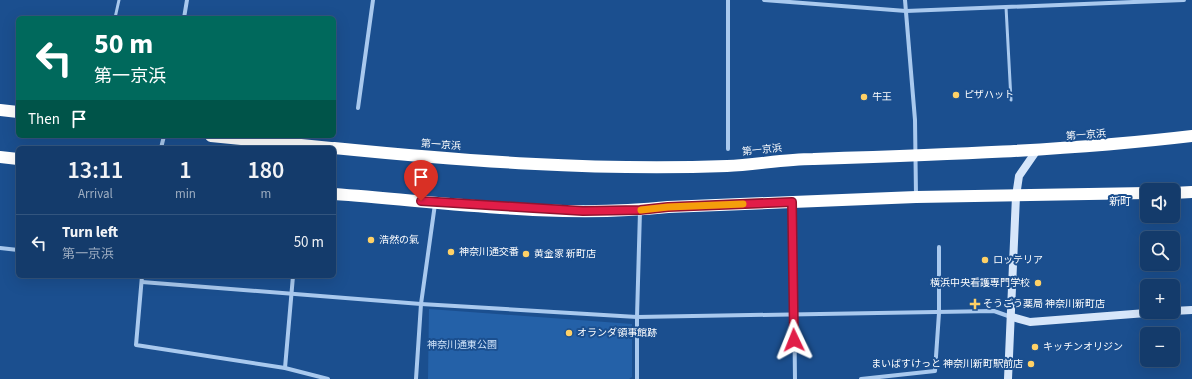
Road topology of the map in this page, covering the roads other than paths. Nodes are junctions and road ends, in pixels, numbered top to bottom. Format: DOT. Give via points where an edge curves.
graph roads {
  1 [pos="119,0"];
  2 [pos="187,0"];
  3 [pos="373,0"];
  4 [pos="728,0"];
  5 [pos="764,0"];
  6 [pos="905,0"];
  7 [pos="1184,0"];
  8 [pos="1006,7"];
  9 [pos="906,11"];
  10 [pos="115,16"];
  11 [pos="184,16"];
  12 [pos="1011,100"];
  13 [pos="358,108"];
  14 [pos="0,110"];
  15 [pos="16,112"];
  16 [pos="1192,136"];
  17 [pos="231,138"];
  18 [pos="311,146"];
  19 [pos="336,148"];
  20 [pos="728,149"];
  21 [pos="1037,150"];
  22 [pos="916,156"];
  23 [pos="0,157"];
  24 [pos="16,159"];
  25 [pos="1192,192"];
  26 [pos="1140,193"];
  27 [pos="1180,193"];
  28 [pos="336,194"];
  29 [pos="1016,196"];
  30 [pos="916,197"];
  31 [pos="435,202"];
  32 [pos="792,202"];
  33 [pos="640,210"];
  34 [pos="939,247"];
  35 [pos="0,248"];
  36 [pos="16,250"];
  37 [pos="142,278"];
  38 [pos="293,278"];
  39 [pos="142,282"];
  40 [pos="292,293"];
  41 [pos="421,304"];
  42 [pos="1192,310"];
  43 [pos="1180,311"];
  44 [pos="939,313"];
  45 [pos="1140,313"];
  46 [pos="793,315"];
  47 [pos="637,317"];
  48 [pos="1012,317"];
  49 [pos="285,368"];
  50 [pos="328,379"];
  51 [pos="416,379"];
  52 [pos="637,379"];
  53 [pos="795,379"];
  54 [pos="861,379"];
  55 [pos="1008,379"];
  1 -- 10 [label="lane"];
  2 -- 11 [label="street"];
  3 -- 13 [label="street"];
  4 -- 20 [label="street"];
  5 -- 9 [label="street"];
  6 -- 9 [label="street"];
  7 -- 8 [label="street"];
  8 -- 9 [label="street"];
  8 -- 12 [label="lane"];
  9 -- 22 [label="street"];
  14 -- 15 [label="highway"];
  16 -- 21 [label="highway, 第一京浜"];
  17 -- 18 [label="highway"];
  19 -- 22 [label="highway, 第一京浜" via="589,167 729,166 787,159"];
  21 -- 22 [label="highway, 第一京浜"];
  21 -- 29 [label="street" via="1019,176"];
  22 -- 30 [label="street"];
  23 -- 24 [label="highway"];
  25 -- 27 [label="highway"];
  26 -- 29 [label="highway"];
  28 -- 31 [label="highway"];
  29 -- 30 [label="highway"];
  29 -- 48 [label="street"];
  30 -- 32 [label="highway"];
  31 -- 33 [label="highway" via="545,210"];
  31 -- 41 [label="street"];
  32 -- 33 [label="highway"];
  32 -- 46 [label="street"];
  33 -- 47 [label="street"];
  34 -- 44 [label="street"];
  35 -- 36 [label="street"];
  37 -- 39 [label="street"];
  38 -- 40 [label="street"];
  39 -- 40 [label="street"];
  39 -- 49 [label="street" via="136,345"];
  40 -- 41 [label="street"];
  40 -- 49 [label="street"];
  41 -- 47 [label="street"];
  41 -- 51 [label="street"];
  42 -- 43 [label="street"];
  44 -- 46 [label="street"];
  44 -- 48 [label="street" via="994,311"];
  44 -- 54 [label="street" via="935,371"];
  45 -- 48 [label="street" via="1030,322"];
  46 -- 47 [label="street"];
  46 -- 53 [label="street"];
  47 -- 52 [label="street"];
  48 -- 55 [label="street"];
  49 -- 50 [label="street"];
}
